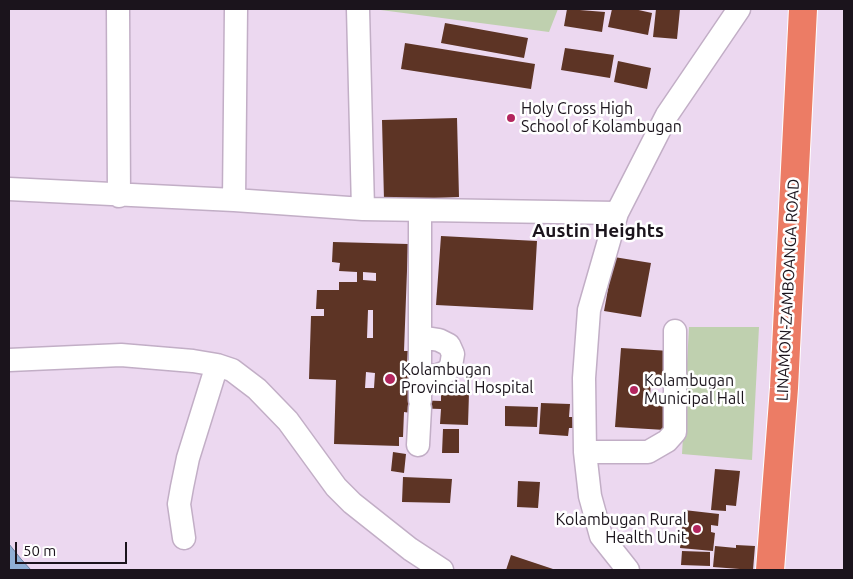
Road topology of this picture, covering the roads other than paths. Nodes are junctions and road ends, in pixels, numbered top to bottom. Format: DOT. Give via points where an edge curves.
graph roads {
  1 [pos="118,9"];
  2 [pos="236,9"];
  3 [pos="358,9"];
  4 [pos="739,9"];
  5 [pos="803,9"];
  6 [pos="9,189"];
  7 [pos="119,196"];
  8 [pos="234,200"];
  9 [pos="363,209"];
  10 [pos="420,210"];
  11 [pos="617,213"];
  12 [pos="675,331"];
  13 [pos="420,337"];
  14 [pos="9,360"];
  15 [pos="217,365"];
  16 [pos="420,374"];
  17 [pos="418,445"];
  18 [pos="585,452"];
  19 [pos="184,538"];
  20 [pos="442,570"];
  21 [pos="628,570"];
  22 [pos="770,570"];
  1 -- 7 [label="street"];
  2 -- 8 [label="street"];
  3 -- 9 [label="street"];
  4 -- 11 [label="street" via="667,115"];
  5 -- 22 [label="highway, LINAMON-ZAMBOANGA ROAD" via="784,388"];
  6 -- 7 [label="street"];
  7 -- 8 [label="street"];
  8 -- 9 [label="street"];
  9 -- 10 [label="street"];
  10 -- 11 [label="street"];
  10 -- 13 [label="street"];
  11 -- 18 [label="street" via="589,310 584,378"];
  12 -- 18 [label="street" via="675,432 648,452"];
  13 -- 16 [label="street"];
  13 -- 16 [label="street" via="449,345 453,354 446,372 435,376"];
  14 -- 15 [label="street" via="121,355"];
  15 -- 19 [label="street" via="182,487 179,504"];
  15 -- 20 [label="street" via="232,370 257,389 288,421 336,487 352,503 410,550"];
  16 -- 17 [label="street"];
  18 -- 21 [label="street" via="596,523 601,536"];
}
